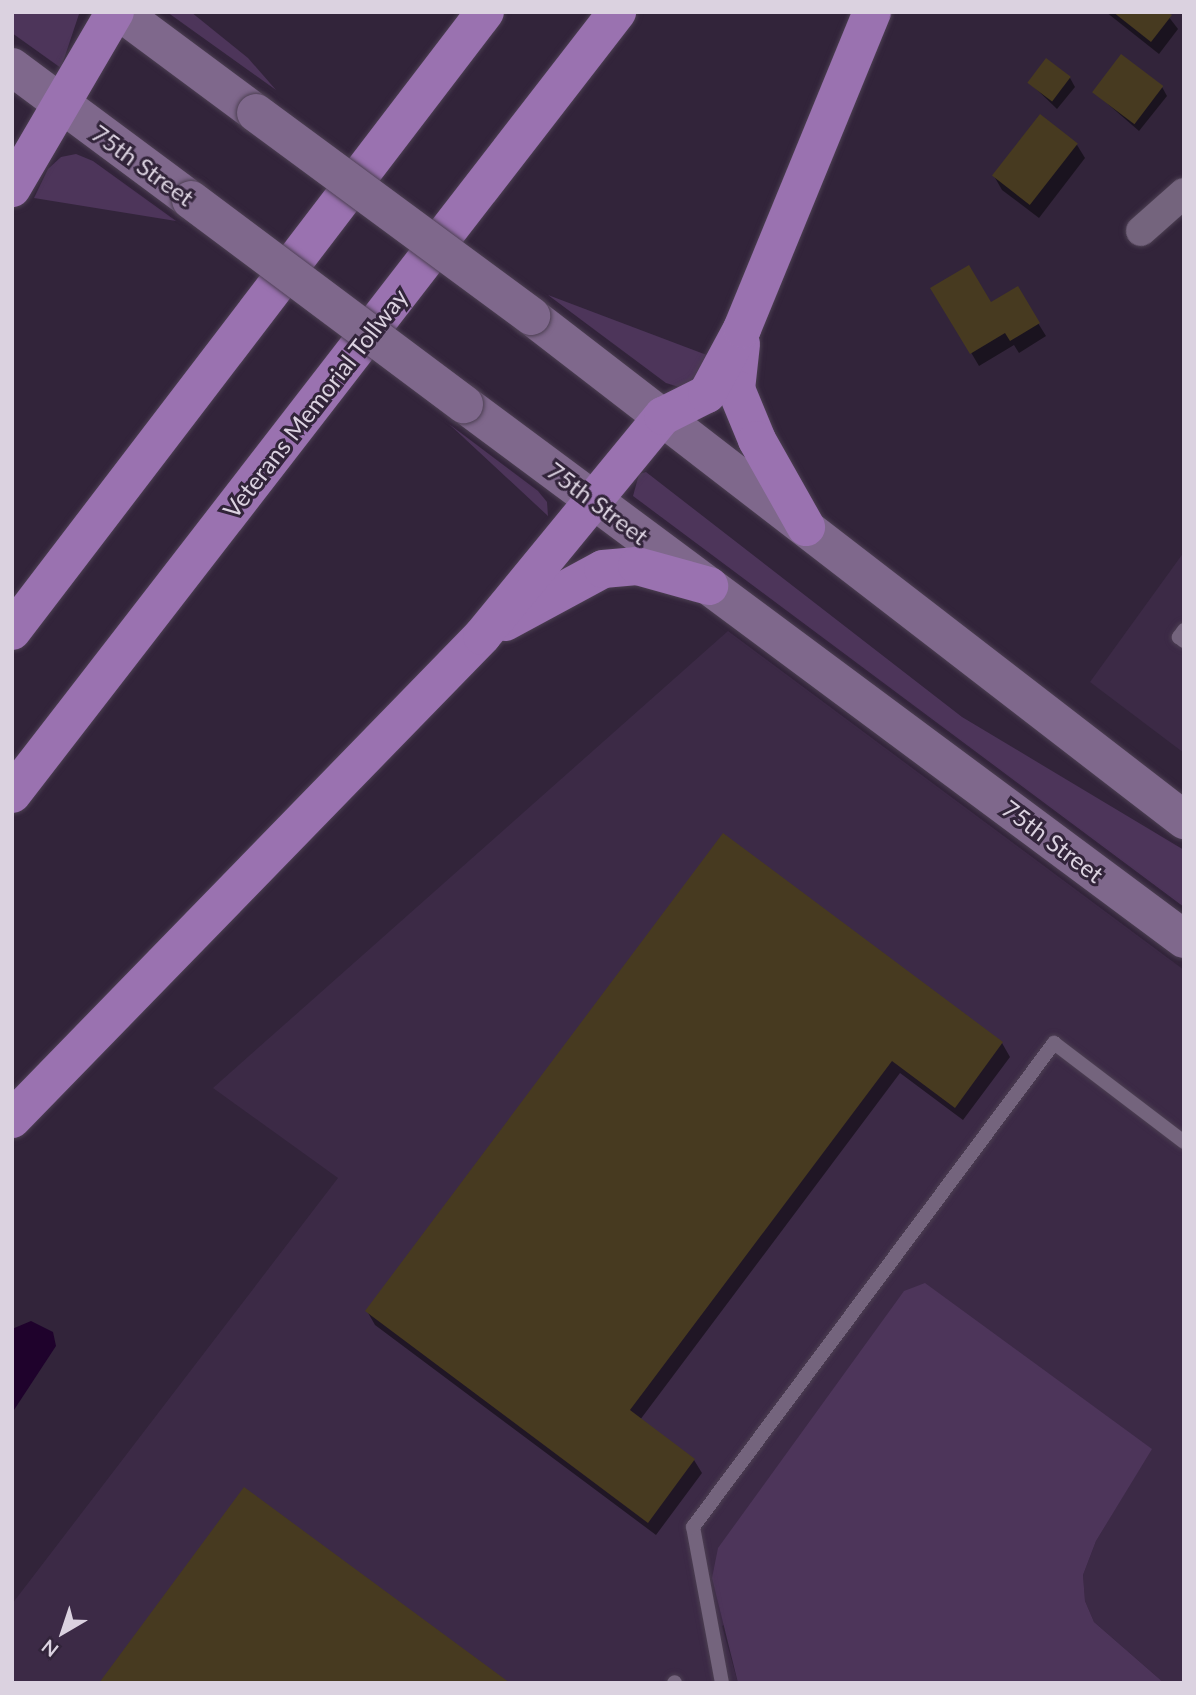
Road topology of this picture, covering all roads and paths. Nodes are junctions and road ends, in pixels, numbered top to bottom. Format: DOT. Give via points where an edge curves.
graph roads {
  1 [pos="118,12"];
  2 [pos="485,12"];
  3 [pos="617,12"];
  4 [pos="872,12"];
  5 [pos="12,67"];
  6 [pos="60,103"];
  7 [pos="12,188"];
  8 [pos="1184,192"];
  9 [pos="1140,231"];
  10 [pos="742,329"];
  11 [pos="663,416"];
  12 [pos="593,500"];
  13 [pos="806,527"];
  14 [pos="709,586"];
  15 [pos="1184,630"];
  16 [pos="12,631"];
  17 [pos="482,635"];
  18 [pos="1184,641"];
  19 [pos="12,793"];
  20 [pos="1184,820"];
  21 [pos="1184,939"];
  22 [pos="12,1119"];
  23 [pos="1184,1142"];
  24 [pos="722,1683"];
  1 -- 6 [label="highway"];
  1 -- 11 [label="main road, bridge"];
  2 -- 16 [label="highway"];
  3 -- 19 [label="highway, Veterans Memorial Tollway"];
  4 -- 10 [label="highway"];
  5 -- 6 [label="main road, 75th Street"];
  6 -- 7 [label="highway"];
  6 -- 12 [label="main road, 75th Street, bridge"];
  8 -- 9 [label="street"];
  10 -- 11 [label="highway" via="707,394"];
  10 -- 13 [label="highway" via="736,389 757,439"];
  11 -- 12 [label="highway"];
  11 -- 13 [label="main road"];
  12 -- 14 [label="main road, 75th Street"];
  12 -- 17 [label="highway"];
  13 -- 20 [label="main road"];
  14 -- 17 [label="highway" via="637,566 603,569"];
  14 -- 21 [label="main road, 75th Street"];
  15 -- 18 [label="lane" via="1179,637"];
  17 -- 22 [label="highway"];
  23 -- 24 [label="lane" via="1054,1043 693,1527"];
}
